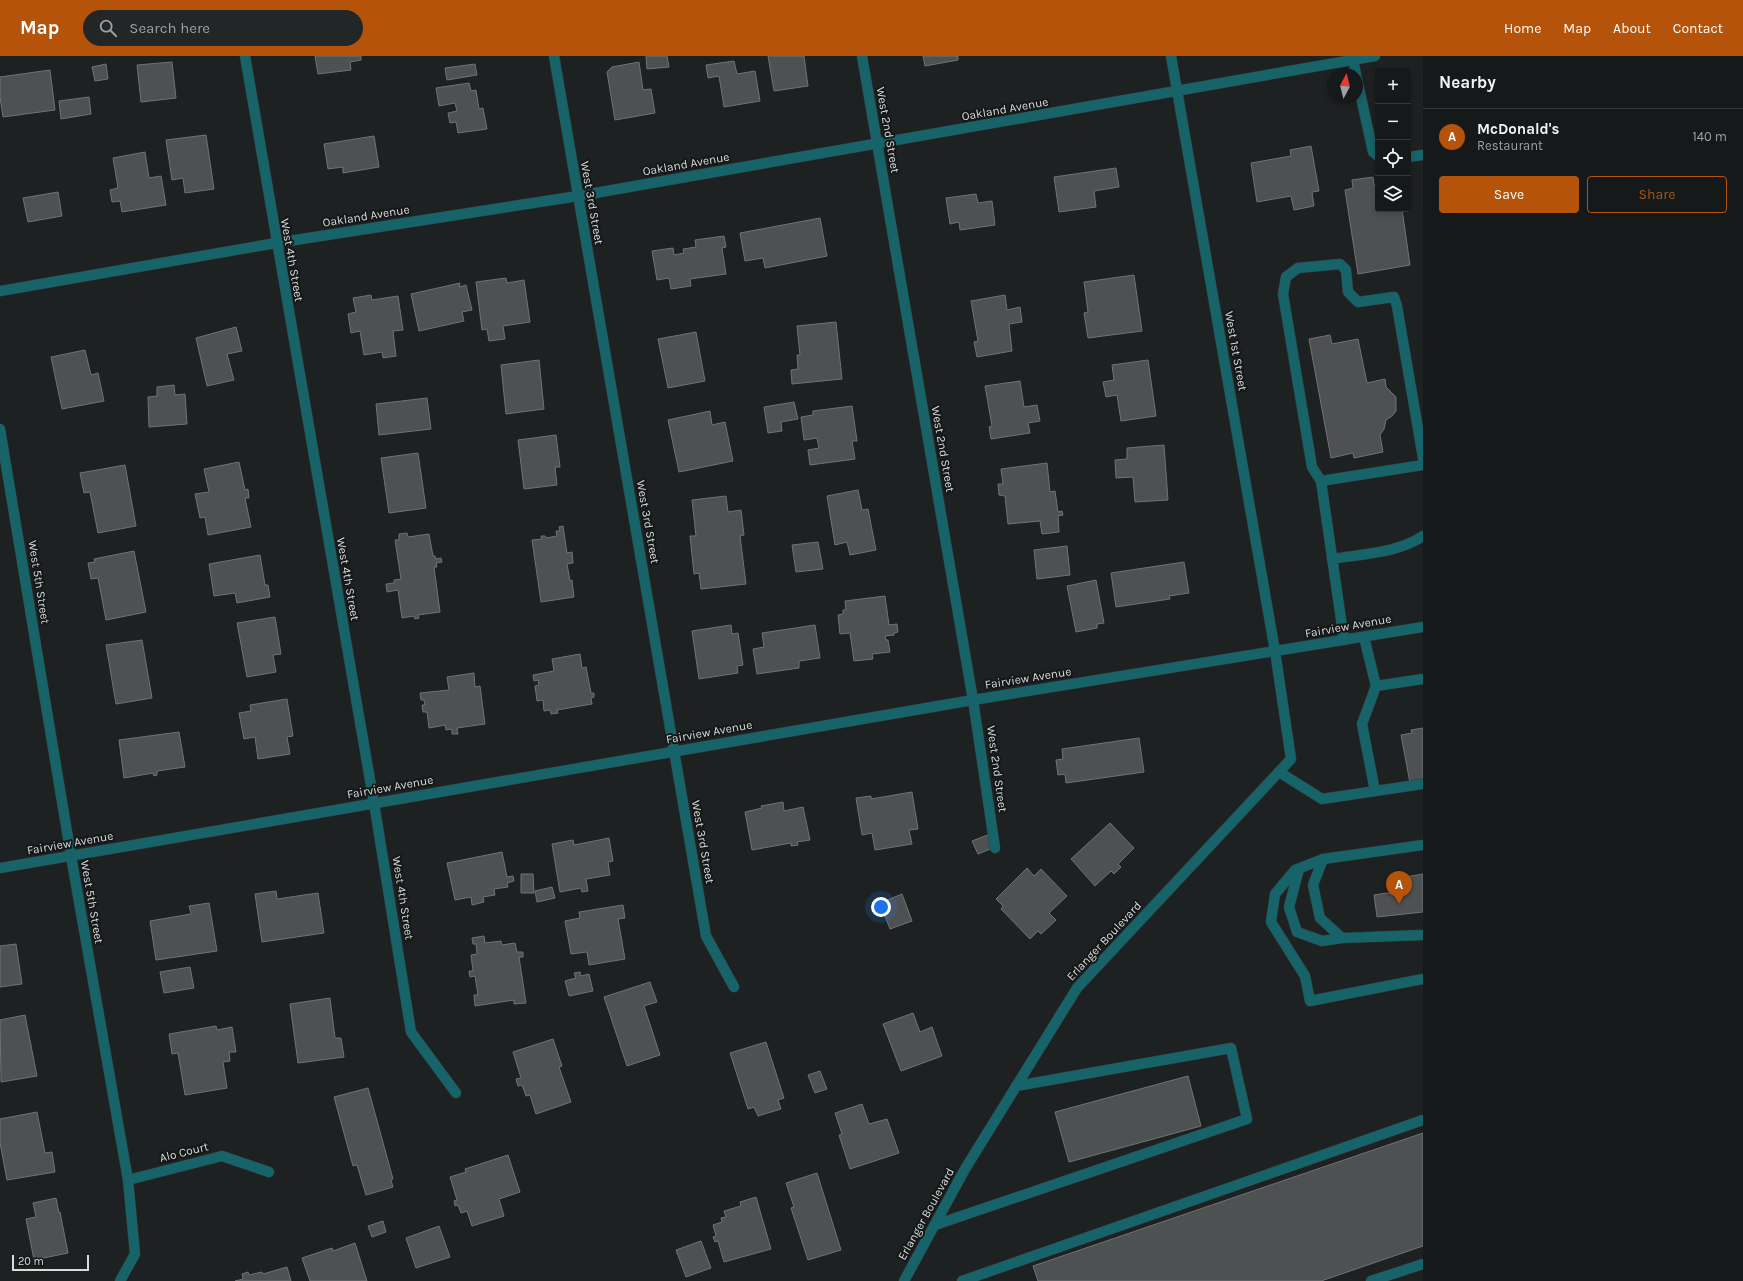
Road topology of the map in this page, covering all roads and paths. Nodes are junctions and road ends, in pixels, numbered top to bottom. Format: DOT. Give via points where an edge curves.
graph roads {
  1 [pos="245,56"];
  2 [pos="554,56"];
  3 [pos="862,56"];
  4 [pos="1171,56"];
  5 [pos="1375,56"];
  6 [pos="1353,60"];
  7 [pos="1355,68"];
  8 [pos="1177,92"];
  9 [pos="1362,104"];
  10 [pos="877,144"];
  11 [pos="1375,154"];
  12 [pos="1423,155"];
  13 [pos="1411,157"];
  14 [pos="578,196"];
  15 [pos="276,243"];
  16 [pos="0,291"];
  17 [pos="0,429"];
  18 [pos="1423,458"];
  19 [pos="1423,465"];
  20 [pos="1321,481"];
  21 [pos="1423,536"];
  22 [pos="1332,559"];
  23 [pos="1423,627"];
  24 [pos="1364,636"];
  25 [pos="1344,640"];
  26 [pos="1275,651"];
  27 [pos="1423,679"];
  28 [pos="1376,686"];
  29 [pos="973,700"];
  30 [pos="675,751"];
  31 [pos="1278,772"];
  32 [pos="1423,784"];
  33 [pos="1375,791"];
  34 [pos="374,803"];
  35 [pos="1423,845"];
  36 [pos="995,848"];
  37 [pos="71,856"];
  38 [pos="1323,859"];
  39 [pos="0,868"];
  40 [pos="1299,869"];
  41 [pos="1423,935"];
  42 [pos="1342,938"];
  43 [pos="1423,979"];
  44 [pos="734,987"];
  45 [pos="1016,1086"];
  46 [pos="456,1093"];
  47 [pos="1423,1120"];
  48 [pos="268,1172"];
  49 [pos="128,1180"];
  50 [pos="935,1225"];
  51 [pos="1423,1264"];
  52 [pos="1377,1280"];
  53 [pos="120,1281"];
  54 [pos="904,1281"];
  55 [pos="962,1281"];
  1 -- 15 [label="street, West 4th Street"];
  2 -- 14 [label="street, West 3rd Street"];
  3 -- 10 [label="street, West 2nd Street"];
  4 -- 8 [label="street, West 1st Street"];
  5 -- 6 [label="street, Oakland Avenue"];
  6 -- 7 [label="street"];
  6 -- 8 [label="street, Oakland Avenue"];
  8 -- 10 [label="street, Oakland Avenue"];
  8 -- 26 [label="street, West 1st Street"];
  9 -- 11 [label="street"];
  10 -- 14 [label="street, Oakland Avenue"];
  10 -- 29 [label="street, West 2nd Street"];
  12 -- 13 [label="street"];
  14 -- 15 [label="street, Oakland Avenue"];
  14 -- 30 [label="street, West 3rd Street"];
  15 -- 16 [label="street, Oakland Avenue"];
  15 -- 34 [label="street, West 4th Street"];
  17 -- 37 [label="street, West 5th Street"];
  18 -- 20 [label="street" via="1394,297 1358,302 1348,292 1346,270 1340,264 1298,268 1286,277 1284,294 1312,467"];
  19 -- 20 [label="street"];
  20 -- 22 [label="street"];
  21 -- 22 [label="street" via="1397,548"];
  22 -- 25 [label="street"];
  23 -- 24 [label="street, Fairview Avenue"];
  24 -- 25 [label="street, Fairview Avenue"];
  24 -- 28 [label="street"];
  25 -- 26 [label="street, Fairview Avenue"];
  26 -- 29 [label="street, Fairview Avenue"];
  26 -- 31 [label="street, Erlanger Boulevard" via="1291,759"];
  27 -- 28 [label="street"];
  28 -- 33 [label="street" via="1362,724"];
  29 -- 30 [label="street, Fairview Avenue"];
  29 -- 36 [label="street, West 2nd Street"];
  30 -- 34 [label="street, Fairview Avenue"];
  30 -- 44 [label="street, West 3rd Street" via="706,936"];
  31 -- 33 [label="street" via="1322,799"];
  31 -- 45 [label="street, Erlanger Boulevard" via="1077,988"];
  32 -- 33 [label="street"];
  34 -- 37 [label="street, Fairview Avenue"];
  34 -- 46 [label="street, West 4th Street" via="411,1032"];
  35 -- 38 [label="street"];
  37 -- 39 [label="street, Fairview Avenue"];
  37 -- 49 [label="street, West 5th Street"];
  38 -- 40 [label="street"];
  38 -- 42 [label="street" via="1313,885 1320,918"];
  40 -- 42 [label="street" via="1289,907 1297,932 1322,941"];
  40 -- 43 [label="street" via="1295,870 1275,894 1271,922 1305,976 1310,1001"];
  41 -- 42 [label="street"];
  45 -- 50 [label="street, Erlanger Boulevard" via="965,1169"];
  45 -- 50 [label="street" via="1231,1048 1247,1119"];
  47 -- 55 [label="street"];
  48 -- 49 [label="street, Alo Court" via="222,1156"];
  49 -- 53 [label="street, West 5th Street" via="135,1254"];
  50 -- 54 [label="street, Erlanger Boulevard"];
  51 -- 52 [label="street"];
}
